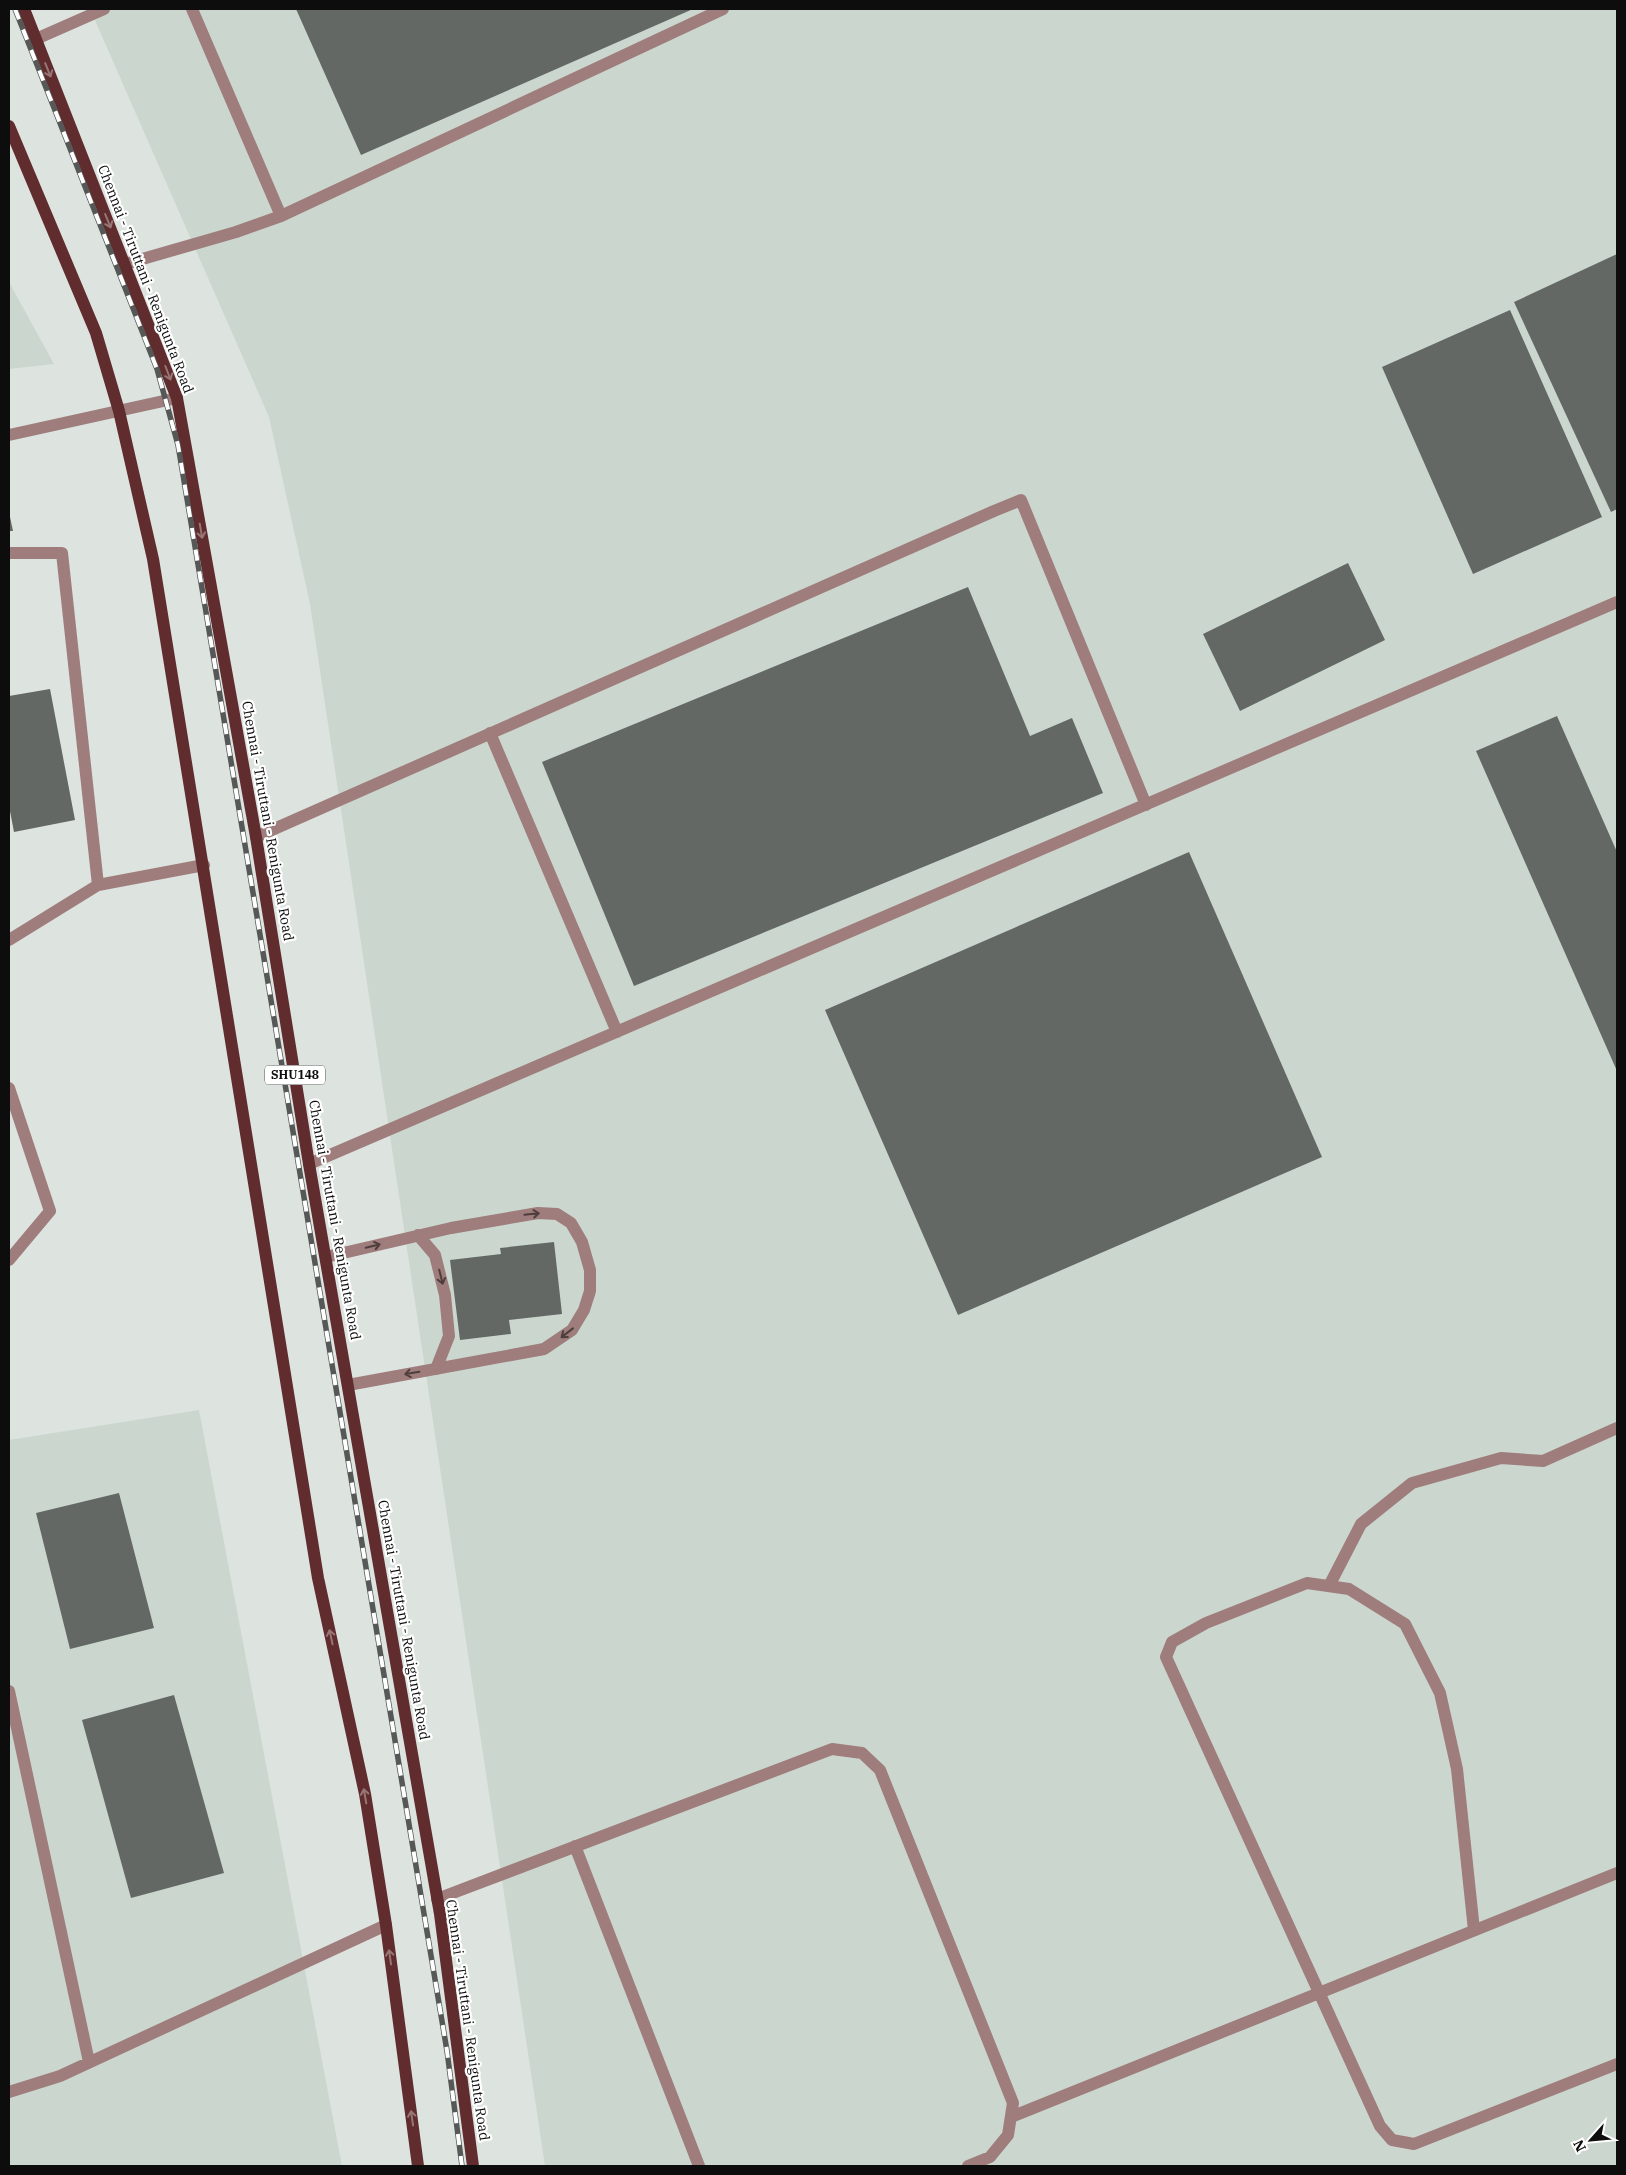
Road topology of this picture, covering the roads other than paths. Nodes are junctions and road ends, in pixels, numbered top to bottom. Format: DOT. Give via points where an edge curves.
graph roads {
  1 [pos="24,9"];
  2 [pos="104,9"];
  3 [pos="192,9"];
  4 [pos="723,9"];
  5 [pos="36,39"];
  6 [pos="9,126"];
  7 [pos="281,216"];
  8 [pos="125,264"];
  9 [pos="177,398"];
  10 [pos="119,411"];
  11 [pos="9,436"];
  12 [pos="9,553"];
  13 [pos="1617,602"];
  14 [pos="490,733"];
  15 [pos="1146,805"];
  16 [pos="256,837"];
  17 [pos="204,865"];
  18 [pos="98,885"];
  19 [pos="9,940"];
  20 [pos="617,1032"];
  21 [pos="9,1088"];
  22 [pos="309,1164"];
  23 [pos="418,1235"];
  24 [pos="326,1257"];
  25 [pos="9,1260"];
  26 [pos="436,1369"];
  27 [pos="348,1385"];
  28 [pos="1617,1428"];
  29 [pos="1329,1586"];
  30 [pos="9,1691"];
  31 [pos="575,1846"];
  32 [pos="1617,1873"];
  33 [pos="437,1899"];
  34 [pos="386,1925"];
  35 [pos="1474,1930"];
  36 [pos="1319,1993"];
  37 [pos="88,2062"];
  38 [pos="1617,2064"];
  39 [pos="9,2092"];
  40 [pos="1011,2117"];
  41 [pos="418,2166"];
  42 [pos="473,2166"];
  43 [pos="699,2166"];
  44 [pos="968,2166"];
  1 -- 5 [label="main road, Chennai - Tiruttani - Renigunta Road / SHU148"];
  2 -- 5 [label="street"];
  3 -- 7 [label="street"];
  4 -- 7 [label="street"];
  5 -- 8 [label="main road, Chennai - Tiruttani - Renigunta Road / SHU148, one-way"];
  6 -- 10 [label="main road" via="96,332"];
  7 -- 8 [label="street"];
  8 -- 9 [label="main road, Chennai - Tiruttani - Renigunta Road / SHU148, one-way"];
  9 -- 10 [label="street"];
  9 -- 16 [label="main road, Chennai - Tiruttani - Renigunta Road / SHU148, one-way"];
  10 -- 11 [label="street"];
  10 -- 17 [label="main road" via="153,560"];
  12 -- 18 [label="street" via="62,553"];
  13 -- 15 [label="street"];
  14 -- 15 [label="street" via="1021,500"];
  14 -- 16 [label="street"];
  14 -- 20 [label="street"];
  15 -- 20 [label="street"];
  16 -- 22 [label="main road, Chennai - Tiruttani - Renigunta Road / SHU148"];
  17 -- 18 [label="street"];
  34 -- 17 [label="main road, one-way" via="365,1794 318,1578"];
  18 -- 19 [label="street"];
  20 -- 22 [label="street"];
  21 -- 25 [label="street" via="50,1211"];
  22 -- 24 [label="main road, Chennai - Tiruttani - Renigunta Road / SHU148"];
  24 -- 23 [label="street, one-way"];
  23 -- 26 [label="street, one-way" via="435,1255 445,1295 449,1336"];
  23 -- 26 [label="street, one-way" via="514,1216 557,1214 571,1223 582,1242 590,1270 590,1291 584,1310 572,1330 544,1349"];
  24 -- 27 [label="main road, Chennai - Tiruttani - Renigunta Road / SHU148"];
  26 -- 27 [label="street, one-way"];
  27 -- 33 [label="main road, Chennai - Tiruttani - Renigunta Road / SHU148"];
  28 -- 29 [label="street" via="1543,1461 1502,1458 1412,1483 1361,1524"];
  29 -- 35 [label="street" via="1349,1589 1405,1624 1440,1693 1457,1769"];
  29 -- 36 [label="street" via="1307,1583 1206,1623 1172,1642 1166,1657"];
  30 -- 37 [label="street"];
  31 -- 33 [label="street"];
  31 -- 40 [label="street" via="832,1749 862,1753 880,1770 1013,2103"];
  31 -- 43 [label="street"];
  32 -- 35 [label="street"];
  33 -- 42 [label="main road, Chennai - Tiruttani - Renigunta Road / SHU148"];
  34 -- 37 [label="street"];
  41 -- 34 [label="main road, one-way"];
  35 -- 36 [label="street"];
  36 -- 38 [label="street" via="1380,2126 1392,2140 1414,2144"];
  36 -- 40 [label="street"];
  37 -- 39 [label="street" via="60,2076"];
  40 -- 44 [label="street" via="1008,2136 990,2157"];
}
